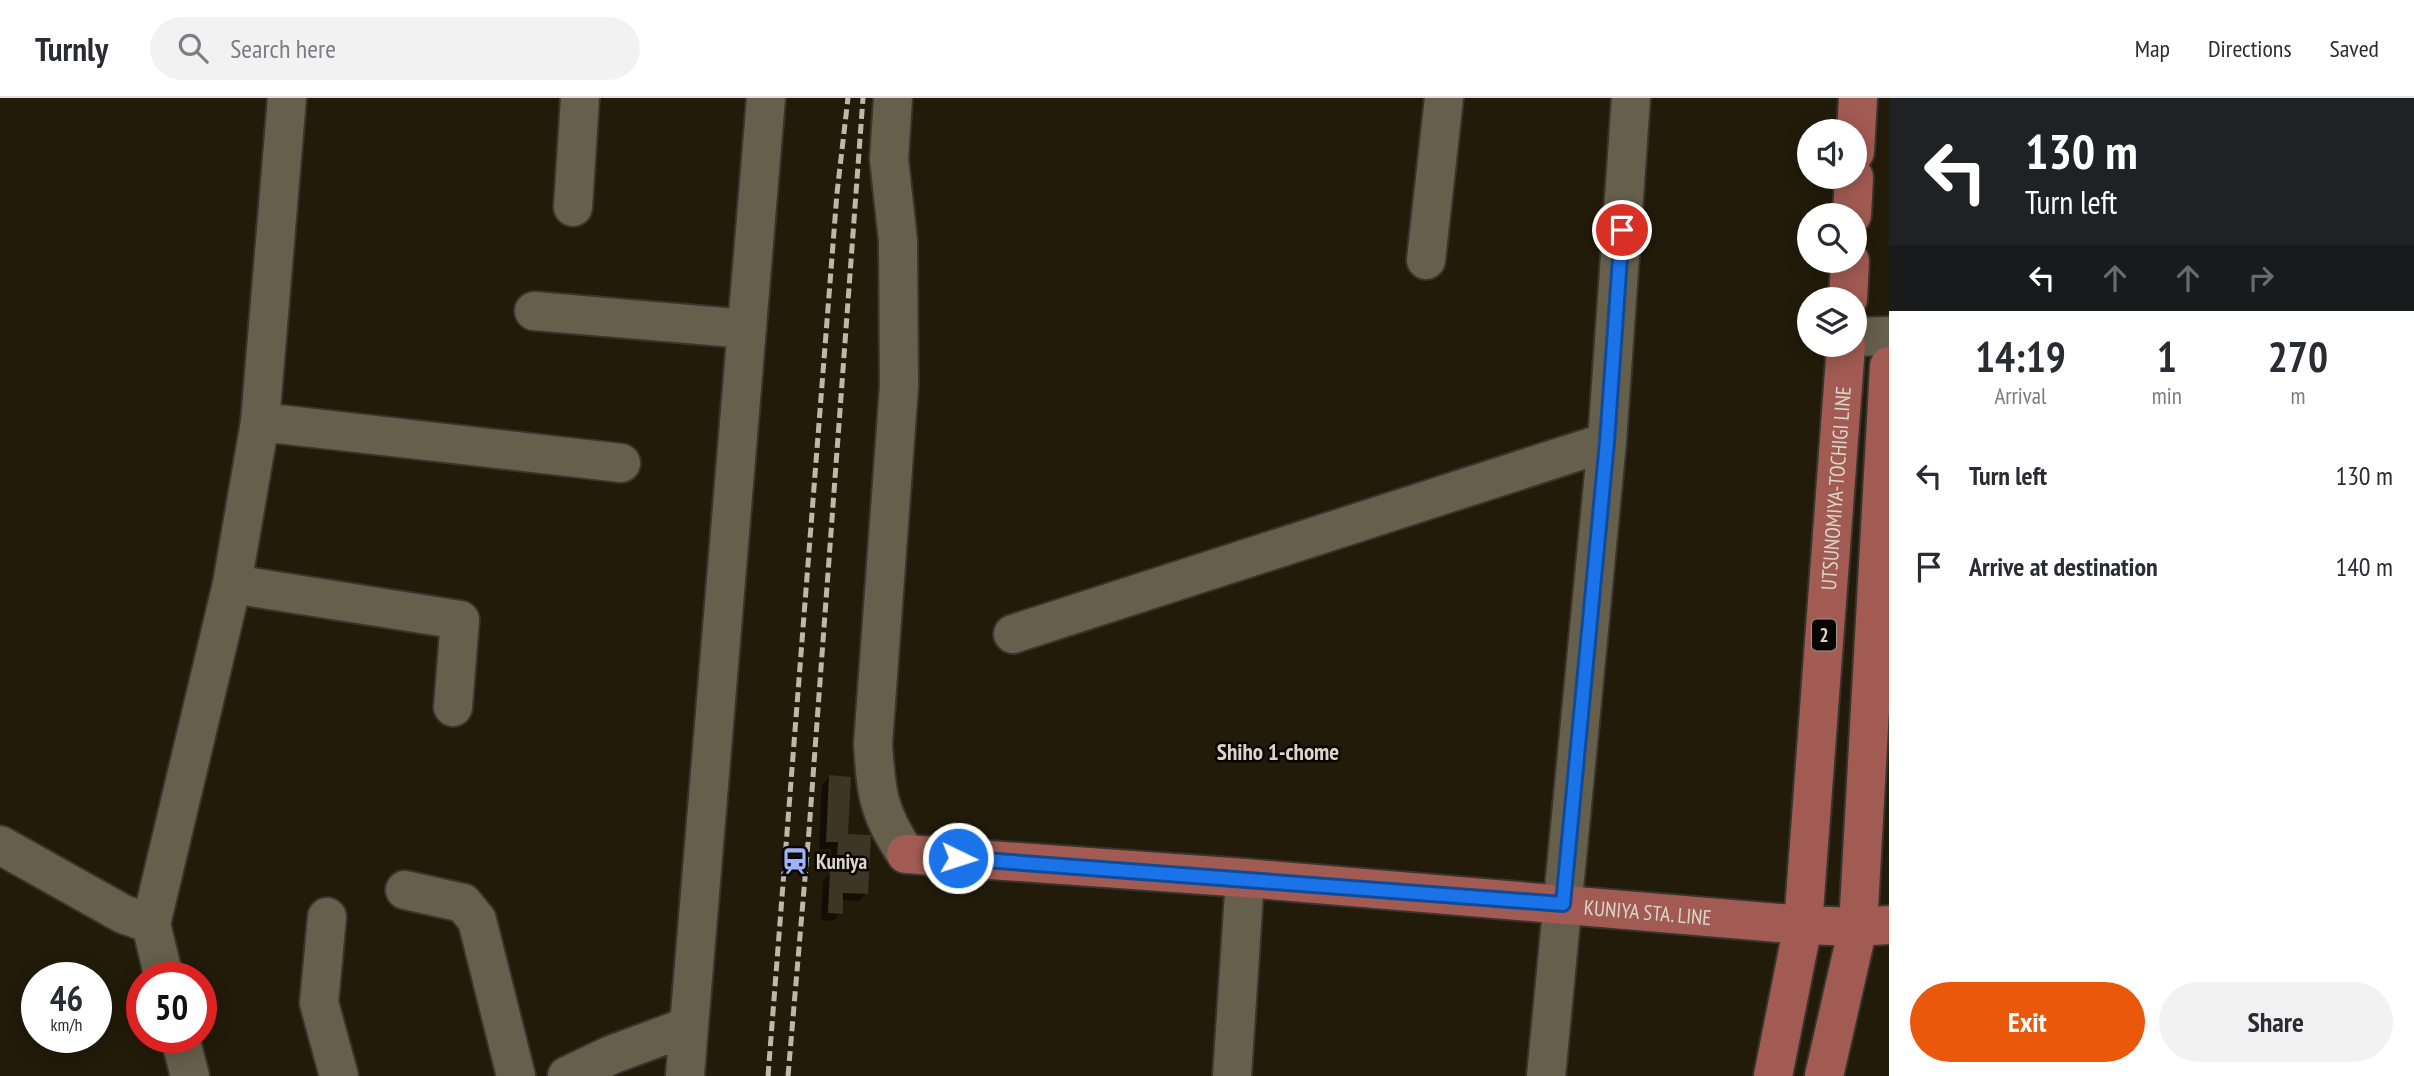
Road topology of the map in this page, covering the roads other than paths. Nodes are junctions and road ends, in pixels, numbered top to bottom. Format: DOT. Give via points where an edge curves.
graph roads {
  1 [pos="287,98"];
  2 [pos="580,98"];
  3 [pos="766,98"];
  4 [pos="893,98"];
  5 [pos="1444,98"];
  6 [pos="1631,98"];
  7 [pos="1857,98"];
  8 [pos="1856,119"];
  9 [pos="573,207"];
  10 [pos="1426,260"];
  11 [pos="534,311"];
  12 [pos="747,329"];
  13 [pos="1889,335"];
  14 [pos="1867,336"];
  15 [pos="1845,357"];
  16 [pos="1889,366"];
  17 [pos="260,422"];
  18 [pos="1607,442"];
  19 [pos="621,463"];
  20 [pos="232,584"];
  21 [pos="1013,635"];
  22 [pos="453,707"];
  23 [pos="0,845"];
  24 [pos="906,854"];
  25 [pos="1245,878"];
  26 [pos="405,890"];
  27 [pos="1563,904"];
  28 [pos="327,918"];
  29 [pos="152,924"];
  30 [pos="1803,925"];
  31 [pos="1873,926"];
  32 [pos="160,962"];
  33 [pos="689,1026"];
  34 [pos="184,1053"];
  35 [pos="190,1076"];
  36 [pos="339,1076"];
  37 [pos="516,1076"];
  38 [pos="567,1076"];
  39 [pos="685,1076"];
  40 [pos="1232,1076"];
  41 [pos="1546,1076"];
  42 [pos="1773,1076"];
  43 [pos="1824,1076"];
  1 -- 17 [label="street"];
  2 -- 9 [label="street"];
  3 -- 12 [label="street"];
  4 -- 24 [label="street" via="889,159 898,241 899,386 873,744 876,792 890,830"];
  5 -- 10 [label="street"];
  6 -- 18 [label="street"];
  7 -- 8 [label="main road"];
  11 -- 12 [label="street"];
  12 -- 33 [label="street"];
  13 -- 14 [label="street"];
  15 -- 30 [label="main road, UTSUNOMIYA-TOCHIGI LINE / 2"];
  16 -- 31 [label="main road"];
  17 -- 19 [label="street"];
  17 -- 20 [label="street"];
  18 -- 21 [label="street"];
  18 -- 27 [label="street"];
  20 -- 22 [label="street" via="460,620"];
  20 -- 29 [label="street"];
  23 -- 29 [label="street" via="122,914"];
  24 -- 25 [label="main road, KUNIYA STA. LINE"];
  25 -- 27 [label="main road, KUNIYA STA. LINE"];
  25 -- 40 [label="street"];
  26 -- 37 [label="street" via="463,904 477,920"];
  27 -- 30 [label="main road, KUNIYA STA. LINE"];
  27 -- 41 [label="street"];
  28 -- 36 [label="street" via="319,1003"];
  29 -- 32 [label="street"];
  30 -- 31 [label="main road, KUNIYA STA. LINE"];
  30 -- 42 [label="main road, 2"];
  31 -- 43 [label="main road"];
  33 -- 38 [label="street"];
  33 -- 39 [label="street"];
  34 -- 35 [label="street"];
}
